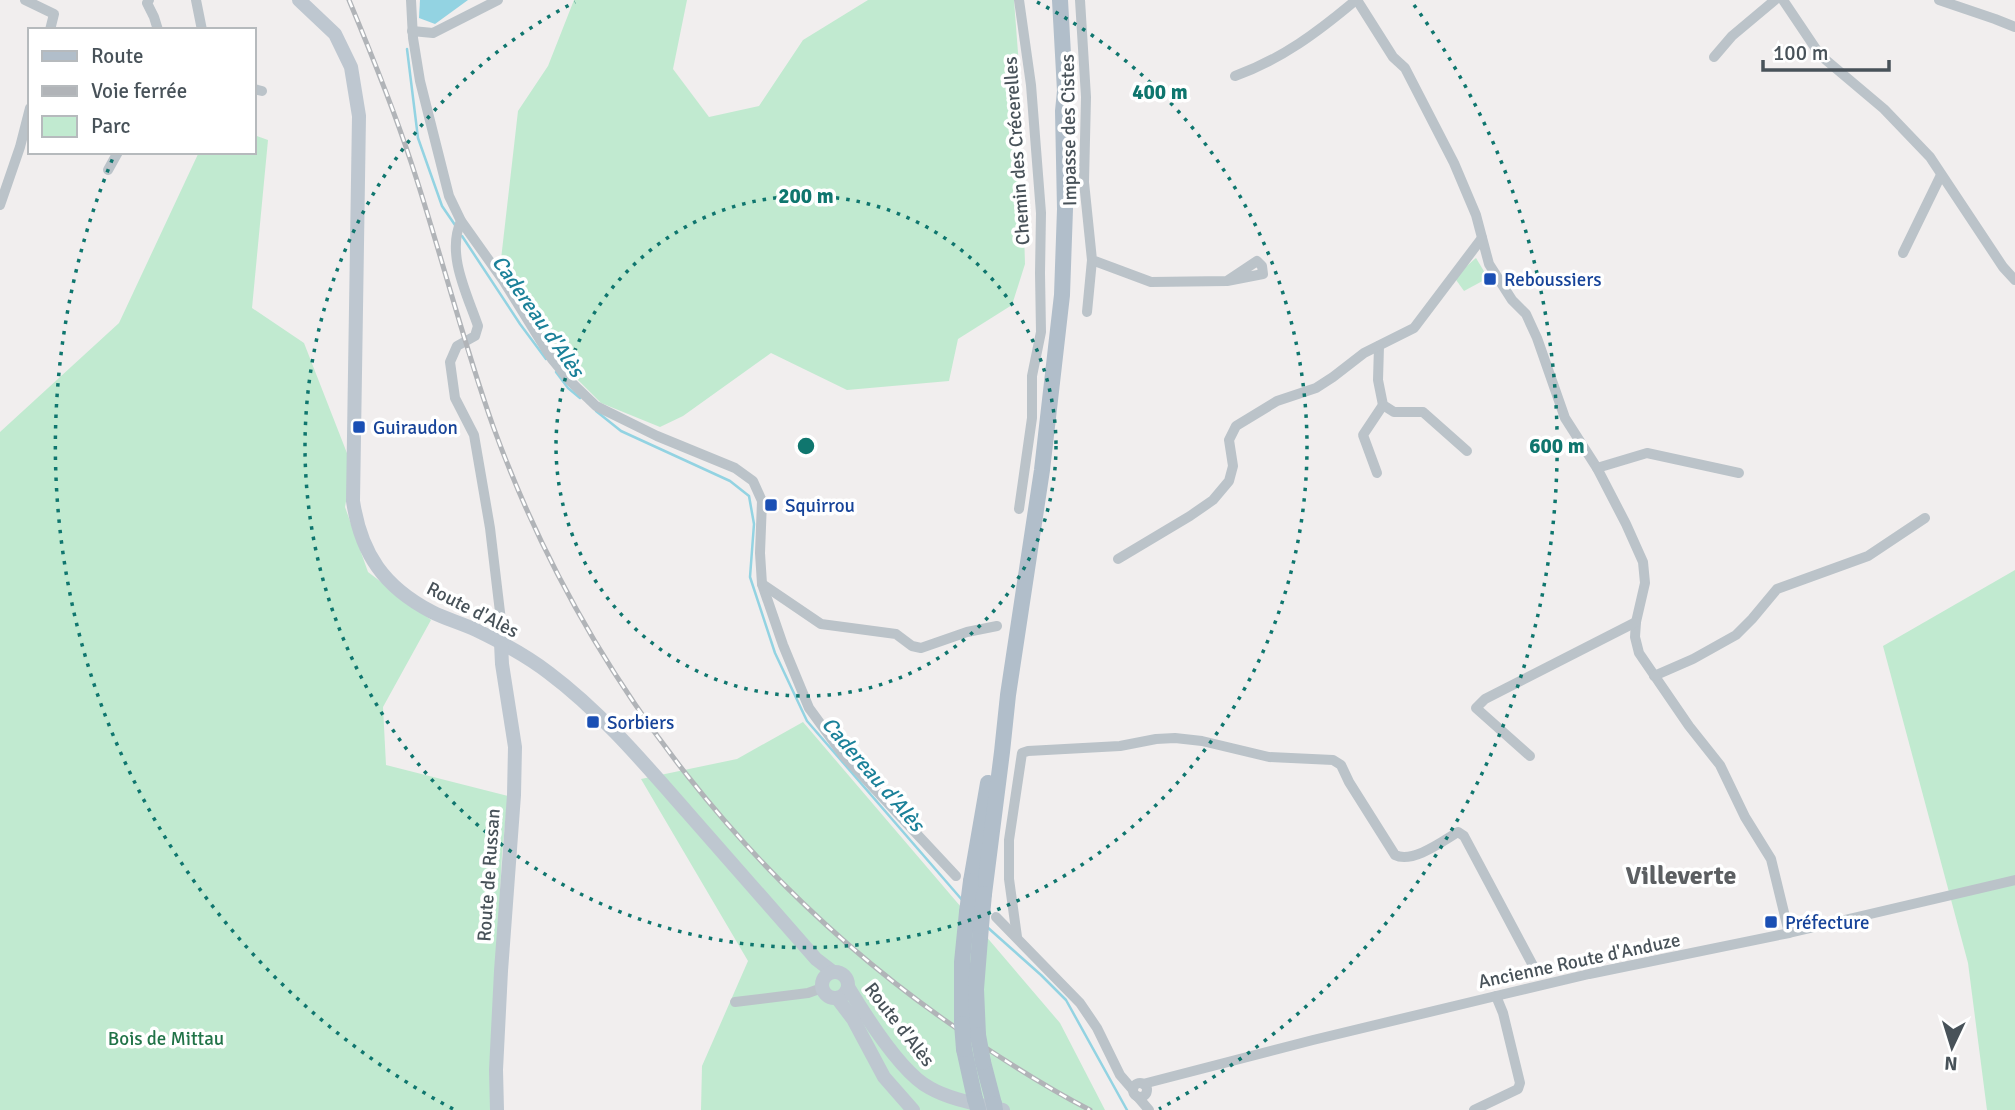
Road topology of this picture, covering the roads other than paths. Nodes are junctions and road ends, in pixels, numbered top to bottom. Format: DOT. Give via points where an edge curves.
graph roads {
  1 [pos="24,0"];
  2 [pos="149,0"];
  3 [pos="197,0"];
  4 [pos="299,0"];
  5 [pos="411,0"];
  6 [pos="498,0"];
  7 [pos="1019,0"];
  8 [pos="1051,0"];
  9 [pos="1060,0"];
  10 [pos="1080,0"];
  11 [pos="1357,0"];
  12 [pos="1775,0"];
  13 [pos="1783,0"];
  14 [pos="1938,0"];
  15 [pos="2015,27"];
  16 [pos="50,28"];
  17 [pos="157,28"];
  18 [pos="202,28"];
  19 [pos="412,32"];
  20 [pos="1714,57"];
  21 [pos="1235,76"];
  22 [pos="1063,111"];
  23 [pos="28,116"];
  24 [pos="117,154"];
  25 [pos="108,170"];
  26 [pos="1941,175"];
  27 [pos="0,205"];
  28 [pos="461,220"];
  29 [pos="1482,238"];
  30 [pos="1903,253"];
  31 [pos="1092,260"];
  32 [pos="2015,280"];
  33 [pos="1227,281"];
  34 [pos="1087,312"];
  35 [pos="1379,346"];
  36 [pos="1383,405"];
  37 [pos="1467,450"];
  38 [pos="1597,468"];
  39 [pos="1377,473"];
  40 [pos="1739,473"];
  41 [pos="1019,509"];
  42 [pos="1925,517"];
  43 [pos="1118,559"];
  44 [pos="762,584"];
  45 [pos="1636,622"];
  46 [pos="998,626"];
  47 [pos="501,643"];
  48 [pos="1654,676"];
  49 [pos="1008,695"];
  50 [pos="1530,756"];
  51 [pos="963,878"];
  52 [pos="2015,880"];
  53 [pos="996,917"];
  54 [pos="1789,933"];
  55 [pos="1017,937"];
  56 [pos="1537,973"];
  57 [pos="826,980"];
  58 [pos="848,987"];
  59 [pos="1496,996"];
  60 [pos="837,998"];
  61 [pos="735,1002"];
  62 [pos="1140,1088"];
  63 [pos="987,1107"];
  64 [pos="497,1110"];
  65 [pos="913,1110"];
  66 [pos="1149,1110"];
  67 [pos="1474,1110"];
  1 -- 16 [label="street" via="54,14"];
  2 -- 17 [label="street"];
  3 -- 18 [label="street"];
  4 -- 47 [label="main road, Route d'Alès" via="335,34 351,67 359,116 356,524 369,557 408,598"];
  5 -- 19 [label="street"];
  6 -- 19 [label="street" via="433,33"];
  7 -- 41 [label="street, Chemin des Crécerelles" via="1041,214 1041,332 1032,376 1032,418"];
  8 -- 22 [label="main road"];
  9 -- 22 [label="main road"];
  10 -- 31 [label="street, Impasse des Cistes" via="1086,97 1084,182"];
  11 -- 21 [label="street" via="1299,45"];
  11 -- 29 [label="street" via="1405,68 1454,163"];
  12 -- 20 [label="street"];
  13 -- 26 [label="street" via="1819,55 1884,108"];
  14 -- 15 [label="street"];
  19 -- 28 [label="street" via="449,196"];
  22 -- 49 [label="main road" via="1065,236 1059,329"];
  23 -- 27 [label="street"];
  24 -- 25 [label="street"];
  26 -- 30 [label="street"];
  26 -- 32 [label="street"];
  28 -- 44 [label="street" via="552,359 596,406 735,468 753,481 762,501"];
  28 -- 47 [label="street" via="455,233 457,263 478,326 475,336 457,346 450,362 455,398 474,435 490,528"];
  29 -- 35 [label="street" via="1413,328"];
  29 -- 38 [label="street" via="1489,264 1526,314 1566,418"];
  31 -- 33 [label="street" via="1151,282"];
  31 -- 34 [label="street, Impasse des Cistes"];
  35 -- 36 [label="street"];
  35 -- 43 [label="street" via="1316,387 1277,401 1236,426 1229,440 1233,466 1229,481 1213,500"];
  36 -- 37 [label="street" via="1394,412 1423,412"];
  36 -- 39 [label="street" via="1363,435"];
  38 -- 40 [label="street" via="1647,453"];
  38 -- 45 [label="street" via="1643,562 1645,583"];
  42 -- 48 [label="street" via="1868,556 1777,589 1736,635"];
  44 -- 46 [label="street" via="821,624 896,634 921,648"];
  44 -- 51 [label="street" via="808,708 844,756"];
  45 -- 48 [label="street" via="1639,653"];
  45 -- 50 [label="street" via="1485,699 1476,708"];
  47 -- 57 [label="main road, Route d'Alès" via="548,672 594,711 816,959"];
  47 -- 64 [label="main road, Route de Russan" via="515,747"];
  48 -- 54 [label="street" via="1720,765 1771,859"];
  49 -- 51 [label="main road"];
  49 -- 63 [label="main road, bridge" via="976,989"];
  51 -- 63 [label="main road, bridge" via="967,912 962,962 964,1049"];
  52 -- 54 [label="street, Ancienne Route d'Anduze"];
  53 -- 55 [label="street"];
  54 -- 59 [label="street, Ancienne Route d'Anduze"];
  55 -- 56 [label="street" via="1009,841 1022,753 1175,738 1269,758 1332,760 1341,765 1395,855 1402,859 1458,832"];
  55 -- 62 [label="street" via="1080,1003 1120,1075"];
  57 -- 58 [label="main road, Route d'Alès" via="844,976"];
  57 -- 60 [label="main road" via="829,997"];
  57 -- 61 [label="street" via="808,993"];
  58 -- 60 [label="main road"];
  58 -- 63 [label="main road, Route d'Alès" via="904,1067 920,1082 942,1094"];
  59 -- 62 [label="street, Ancienne Route d'Anduze"];
  59 -- 67 [label="street" via="1520,1083"];
  60 -- 65 [label="main road, Route d'Alès" via="884,1077"];
  62 -- 66 [label="street"];
}
